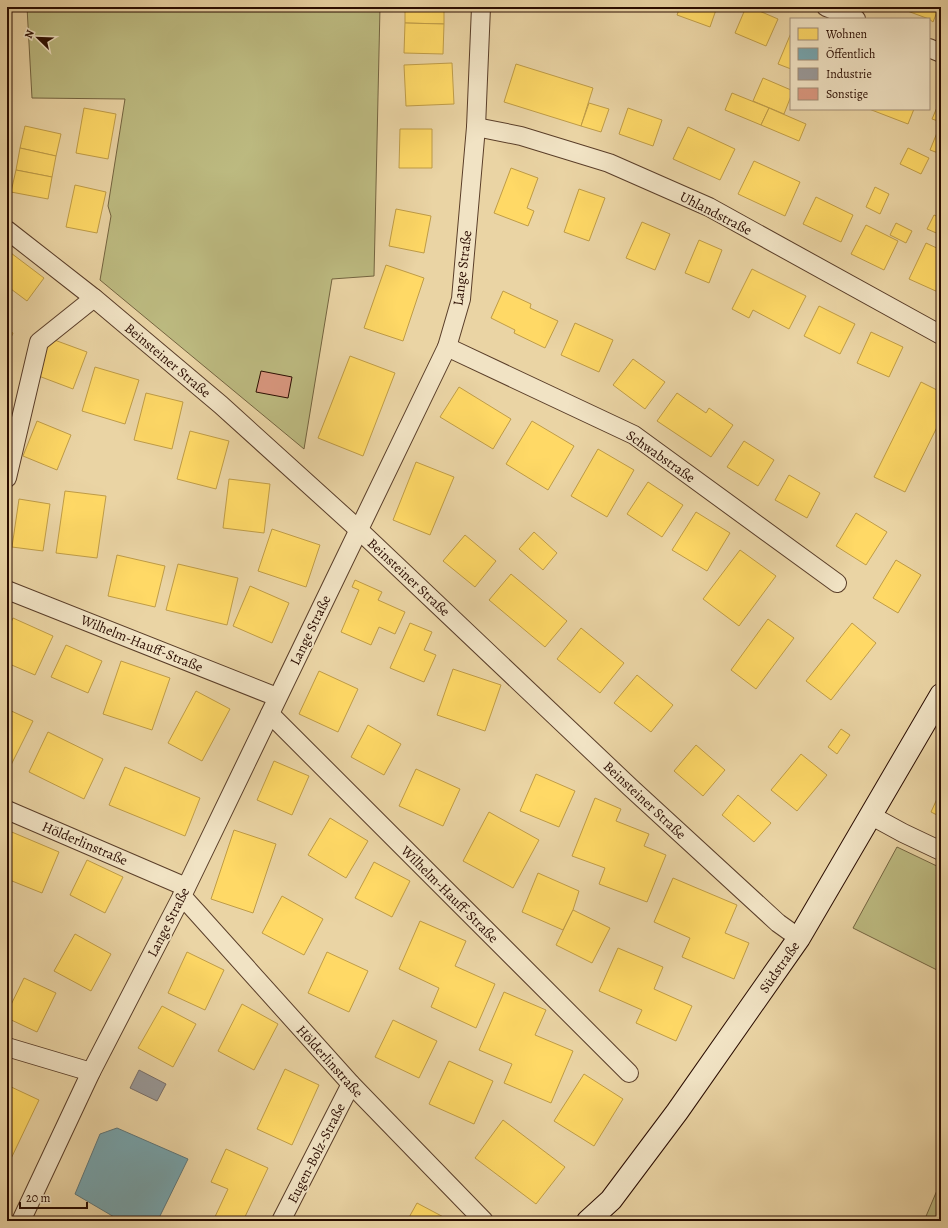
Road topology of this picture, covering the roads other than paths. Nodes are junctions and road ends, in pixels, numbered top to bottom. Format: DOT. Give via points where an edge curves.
graph roads {
  1 [pos="481,7"];
  2 [pos="826,7"];
  3 [pos="854,18"];
  4 [pos="930,48"];
  5 [pos="941,53"];
  6 [pos="476,127"];
  7 [pos="7,230"];
  8 [pos="94,298"];
  9 [pos="941,335"];
  10 [pos="447,347"];
  11 [pos="7,478"];
  12 [pos="359,530"];
  13 [pos="837,583"];
  14 [pos="7,590"];
  15 [pos="941,695"];
  16 [pos="277,697"];
  17 [pos="270,714"];
  18 [pos="7,810"];
  19 [pos="870,815"];
  20 [pos="941,851"];
  21 [pos="184,891"];
  22 [pos="799,938"];
  23 [pos="7,1047"];
  24 [pos="91,1072"];
  25 [pos="630,1073"];
  26 [pos="351,1084"];
  27 [pos="21,1221"];
  28 [pos="281,1221"];
  29 [pos="484,1221"];
  30 [pos="588,1221"];
  1 -- 6 [label="street, Lange Straße"];
  2 -- 3 [label="street"];
  4 -- 5 [label="street"];
  6 -- 9 [label="street, Uhlandstraße" via="521,136 609,163 709,207"];
  6 -- 10 [label="street, Lange Straße" via="461,299"];
  7 -- 8 [label="street, Beinsteiner Straße"];
  8 -- 11 [label="street" via="39,342"];
  8 -- 12 [label="street, Beinsteiner Straße" via="221,405"];
  10 -- 12 [label="street, Lange Straße"];
  10 -- 13 [label="street, Schwabstraße" via="634,435"];
  12 -- 16 [label="street, Lange Straße"];
  12 -- 22 [label="street, Beinsteiner Straße" via="630,787 778,923"];
  14 -- 16 [label="street, Wilhelm-Hauff-Straße"];
  15 -- 19 [label="street, Südstraße"];
  16 -- 17 [label="street, Lange Straße"];
  17 -- 21 [label="street, Lange Straße"];
  17 -- 25 [label="street, Wilhelm-Hauff-Straße"];
  18 -- 21 [label="street, Hölderlinstraße"];
  19 -- 20 [label="street"];
  19 -- 22 [label="street, Südstraße"];
  21 -- 24 [label="street, Lange Straße"];
  21 -- 26 [label="street, Hölderlinstraße"];
  22 -- 30 [label="street, Südstraße" via="677,1112 611,1200"];
  23 -- 24 [label="street"];
  24 -- 27 [label="street, Lange Straße"];
  26 -- 28 [label="street, Eugen-Bolz-Straße"];
  26 -- 29 [label="street, Hölderlinstraße"];
}
